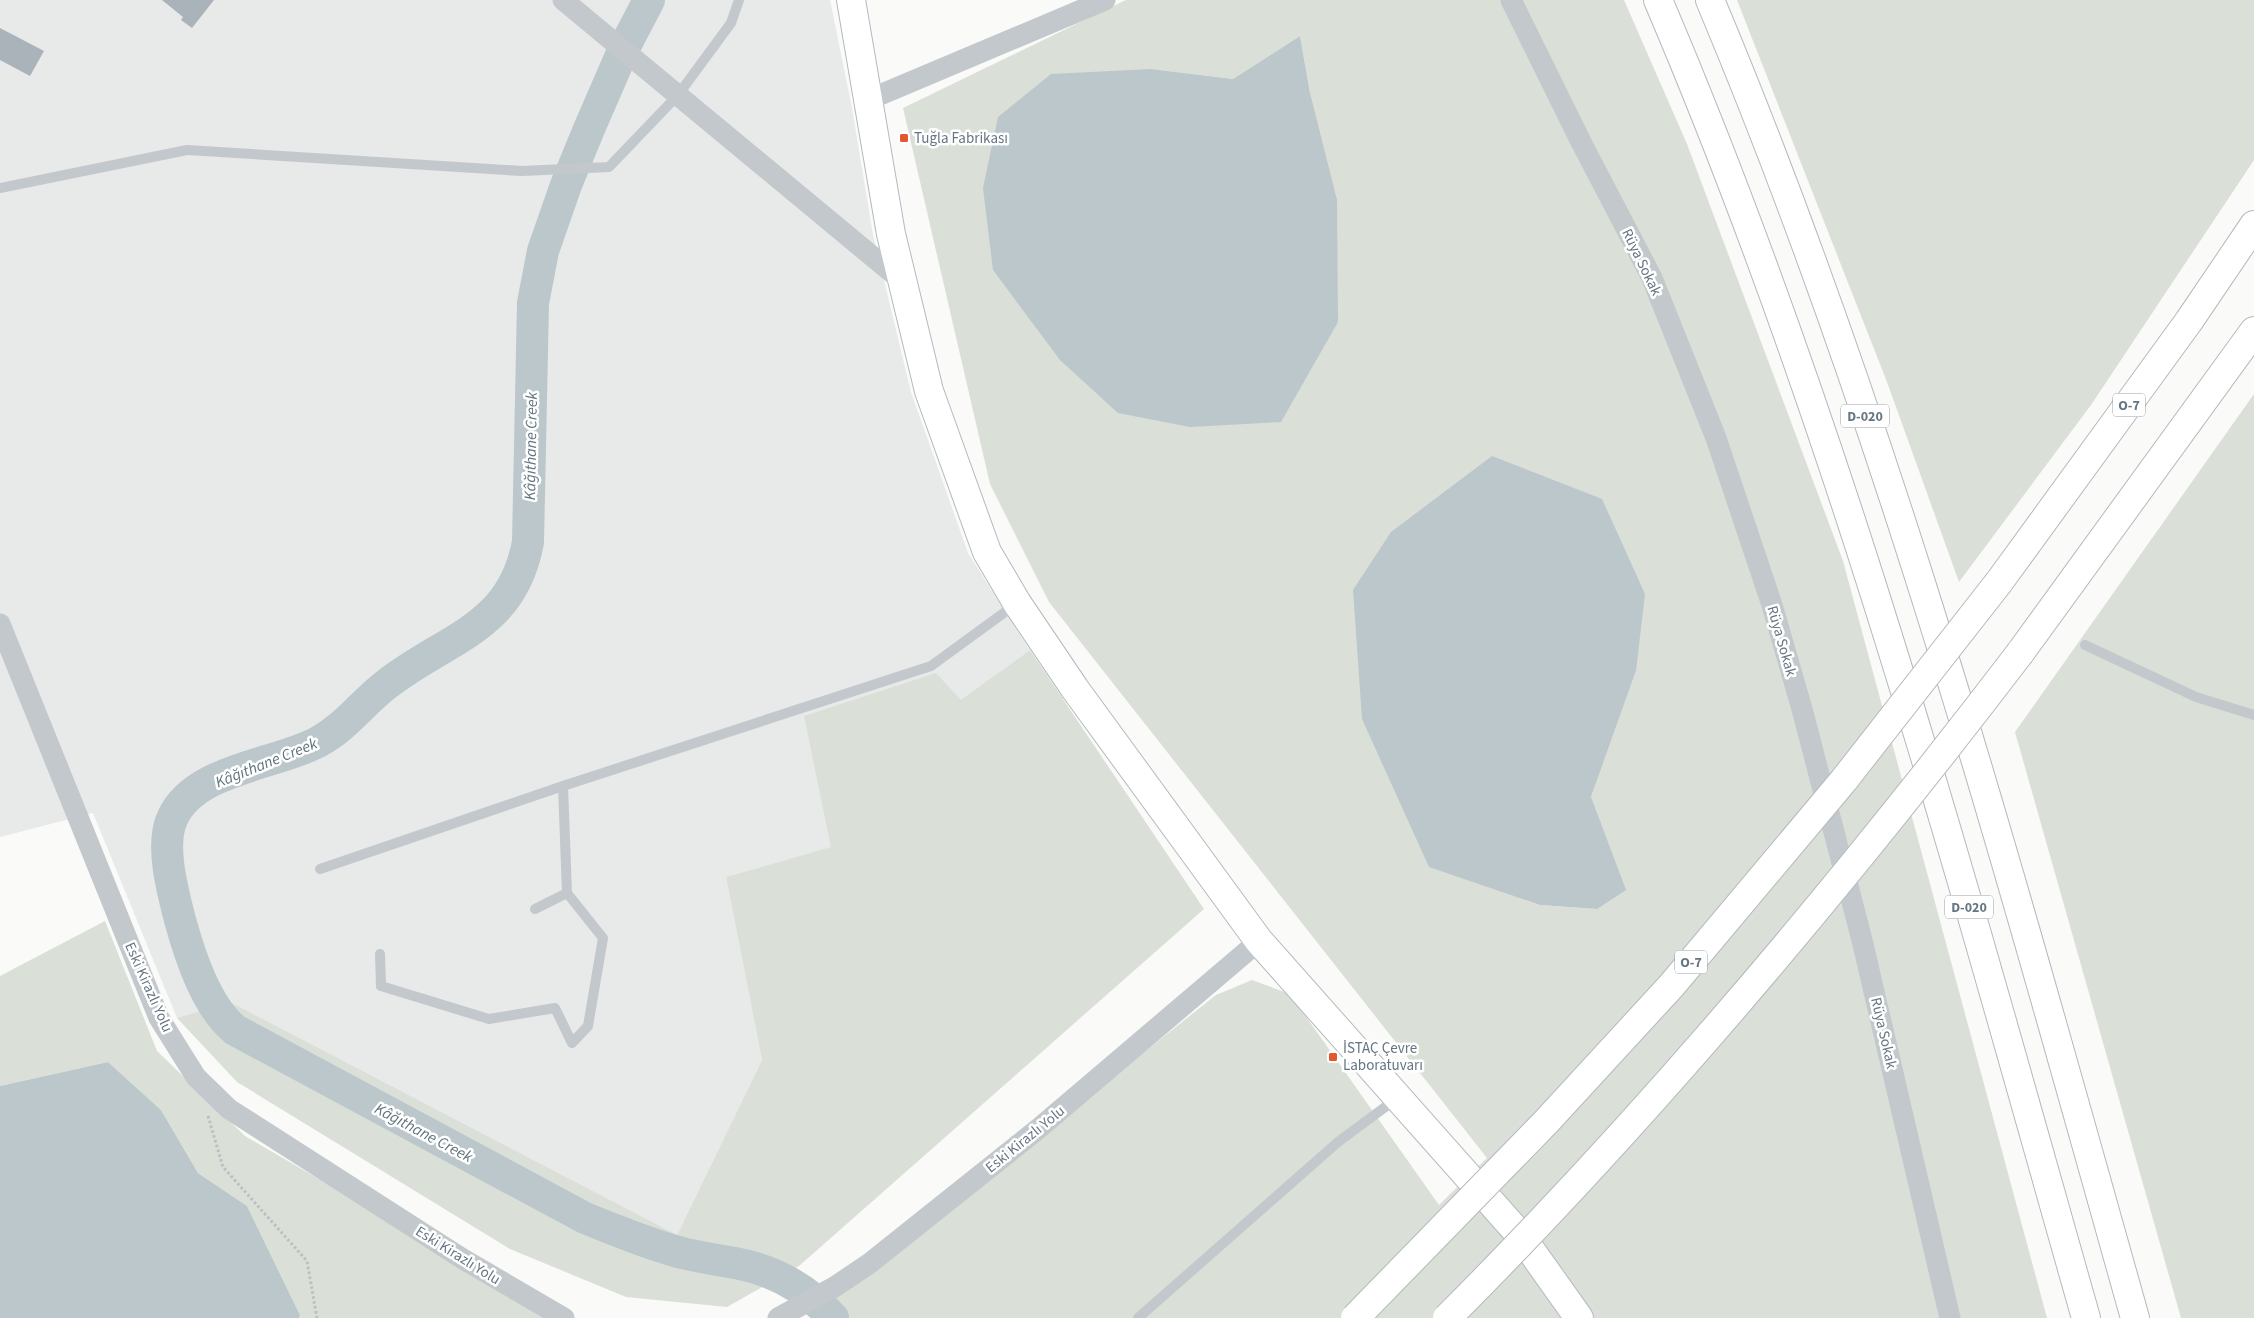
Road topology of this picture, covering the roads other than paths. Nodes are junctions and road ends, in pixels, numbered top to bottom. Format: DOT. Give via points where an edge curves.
graph roads {
  1 [pos="563,0"];
  2 [pos="739,0"];
  3 [pos="851,0"];
  4 [pos="1106,0"];
  5 [pos="1511,0"];
  6 [pos="1658,0"];
  7 [pos="1710,0"];
  8 [pos="678,95"];
  9 [pos="868,100"];
  10 [pos="0,188"];
  11 [pos="2254,225"];
  12 [pos="902,281"];
  13 [pos="2254,331"];
  14 [pos="1017,603"];
  15 [pos="0,624"];
  16 [pos="2085,646"];
  17 [pos="2254,715"];
  18 [pos="563,786"];
  19 [pos="320,869"];
  20 [pos="567,893"];
  21 [pos="535,909"];
  22 [pos="1259,941"];
  23 [pos="380,954"];
  24 [pos="1398,1098"];
  25 [pos="2042,1161"];
  26 [pos="564,1318"];
  27 [pos="778,1318"];
  28 [pos="1138,1318"];
  29 [pos="1355,1318"];
  30 [pos="1446,1318"];
  31 [pos="1579,1318"];
  32 [pos="1950,1318"];
  33 [pos="2067,1318"];
  34 [pos="2086,1318"];
  35 [pos="2135,1318"];
  1 -- 8 [label="street"];
  2 -- 8 [label="lane" via="731,23"];
  3 -- 9 [label="main road"];
  4 -- 9 [label="street"];
  5 -- 32 [label="street, Rüya Sokak" via="1652,278 1716,438 1769,595 1862,940"];
  6 -- 25 [label="main road, D-020" via="1755,241 1846,502 1966,896"];
  7 -- 35 [label="main road, D-020" via="1759,118 1887,478 1999,839"];
  8 -- 10 [label="lane" via="610,167 522,172 186,150"];
  8 -- 12 [label="street"];
  9 -- 12 [label="main road"];
  11 -- 29 [label="main road, O-7, bridge" via="2189,321 1999,582 1844,780 1672,985 1539,1129"];
  12 -- 14 [label="main road" via="929,391 987,552"];
  13 -- 30 [label="main road, bridge" via="2020,654 1918,787 1777,957 1581,1177"];
  14 -- 18 [label="lane" via="930,666"];
  14 -- 22 [label="main road" via="1075,689"];
  15 -- 26 [label="street, Eski Kirazlı Yolu" via="160,1018 196,1077 229,1109 463,1260"];
  16 -- 17 [label="lane" via="2196,697"];
  18 -- 19 [label="lane"];
  18 -- 20 [label="lane"];
  20 -- 21 [label="lane"];
  20 -- 23 [label="lane" via="603,938 588,1026 572,1042 555,1008 490,1019 381,986"];
  22 -- 24 [label="main road"];
  22 -- 27 [label="street, Eski Kirazlı Yolu" via="1038,1129 870,1263"];
  24 -- 28 [label="lane" via="1338,1142"];
  24 -- 31 [label="main road" via="1520,1236"];
  25 -- 33 [label="main road" via="2042,1201 2048,1244"];
  25 -- 34 [label="main road, D-020"];
}
